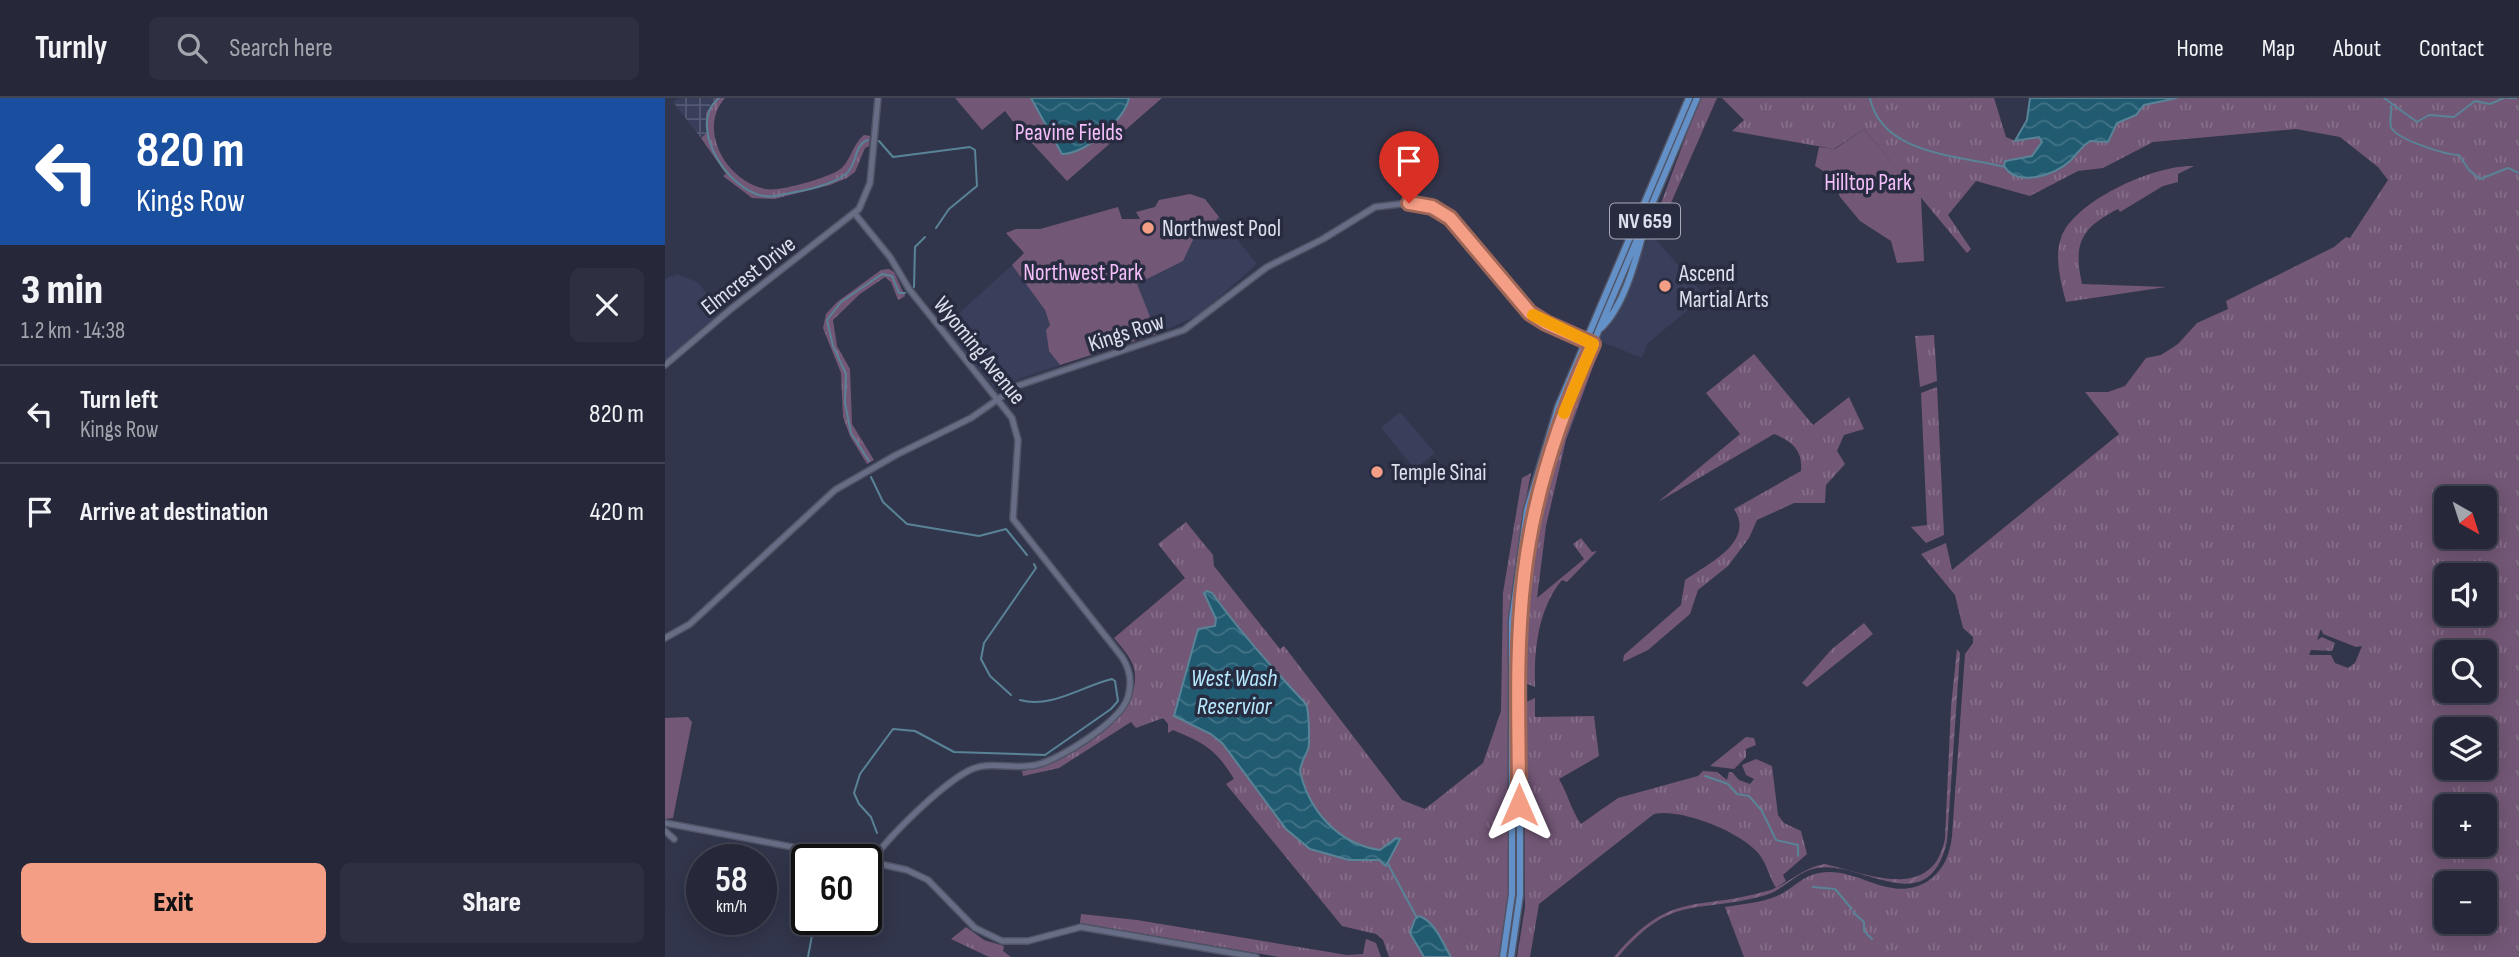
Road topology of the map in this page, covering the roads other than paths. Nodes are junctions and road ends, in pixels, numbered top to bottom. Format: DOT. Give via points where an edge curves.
graph roads {
  1 [pos="878,98"];
  2 [pos="1689,98"];
  3 [pos="1697,98"];
  4 [pos="855,214"];
  5 [pos="1589,342"];
  6 [pos="665,365"];
  7 [pos="997,399"];
  8 [pos="1529,518"];
  9 [pos="665,638"];
  10 [pos="665,823"];
  11 [pos="665,831"];
  12 [pos="674,839"];
  13 [pos="791,847"];
  14 [pos="882,847"];
  15 [pos="882,865"];
  16 [pos="1256,957"];
  17 [pos="1503,957"];
  18 [pos="1511,957"];
  1 -- 4 [label="street" via="870,183"];
  2 -- 5 [label="main road, NV 659"];
  3 -- 5 [label="main road, NV 659" via="1610,319"];
  4 -- 6 [label="street, Elmcrest Drive"];
  4 -- 7 [label="street, Wyoming Avenue"];
  5 -- 7 [label="street, Kings Row" via="1530,313 1443,212 1420,204 1387,204 1366,211 1267,267 1184,330 1029,382"];
  5 -- 8 [label="main road, NV 659"];
  7 -- 9 [label="street, Kings Row" via="971,418 829,493 690,624"];
  7 -- 14 [label="street, Wyoming Avenue" via="1018,435 1013,519 1122,657 1130,674 1129,693 1115,716 1057,758 1028,767 983,766 963,774"];
  8 -- 17 [label="main road, NV 659" via="1512,630 1512,894"];
  8 -- 18 [label="main road, NV 659" via="1520,613 1520,895"];
  10 -- 13 [label="street"];
  11 -- 12 [label="street"];
  15 -- 16 [label="street" via="928,880 975,928 1002,941 1028,941 1081,926"];
}
